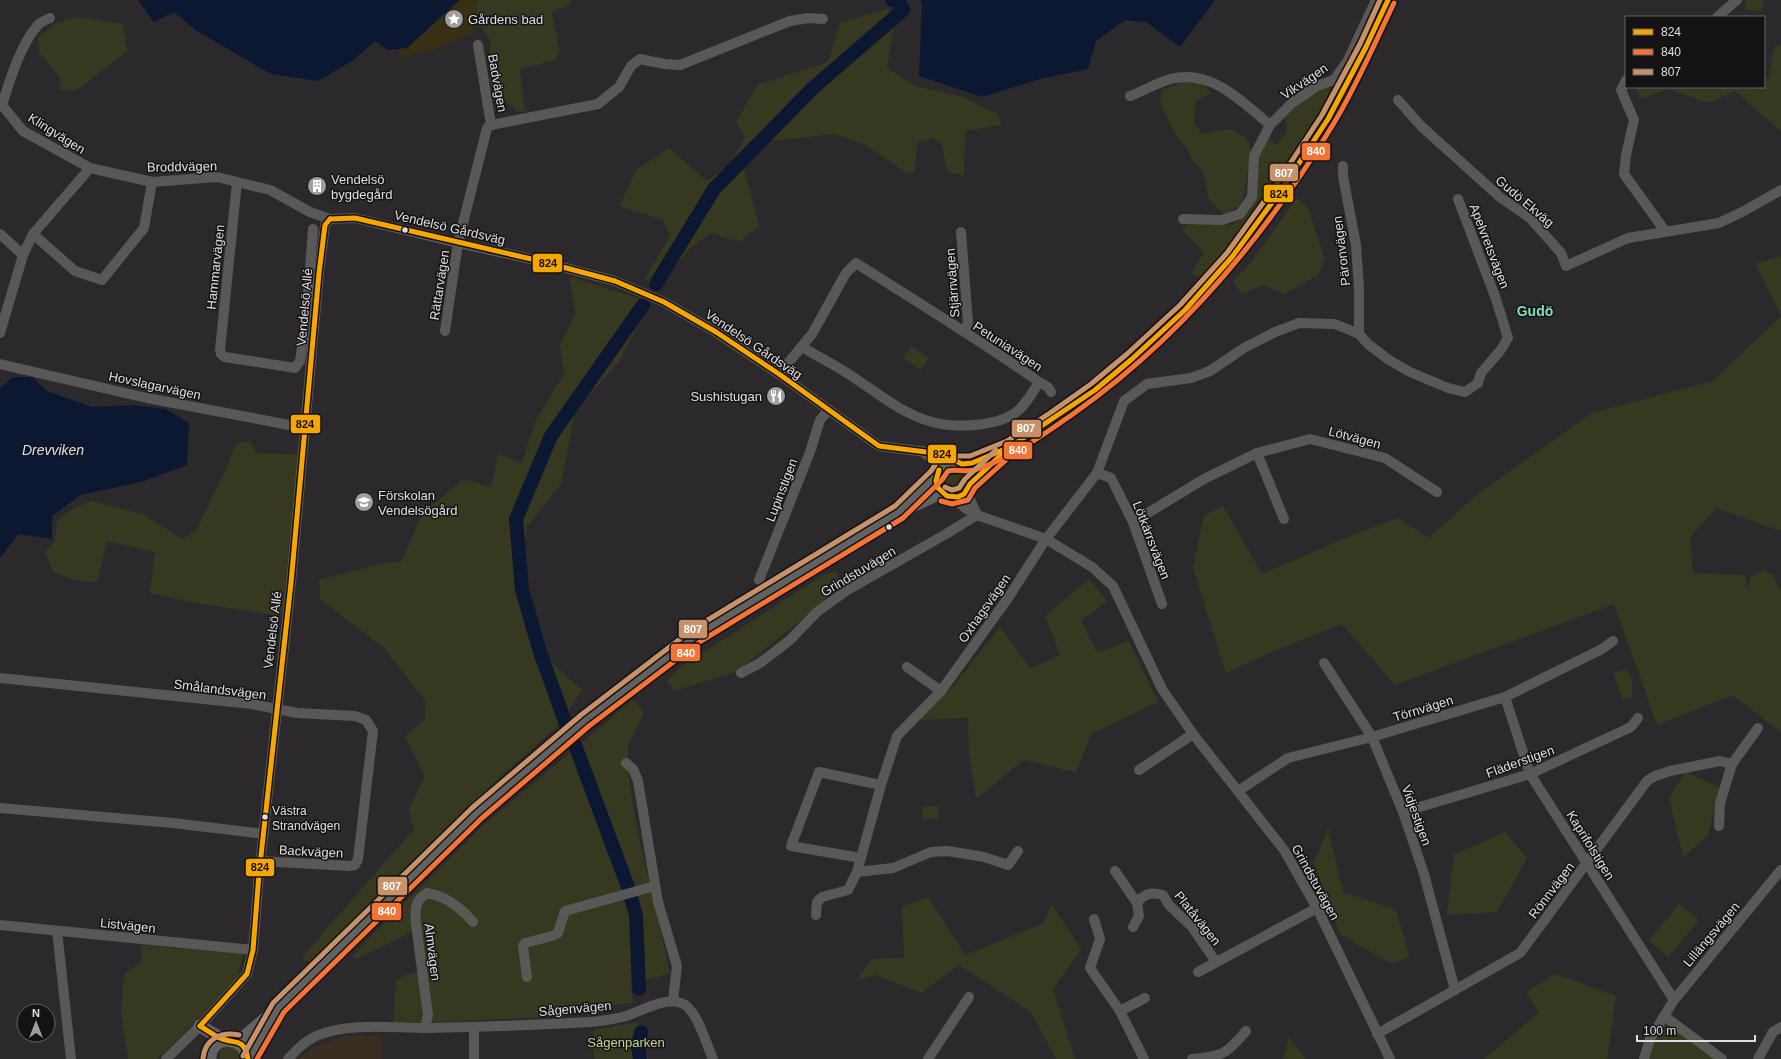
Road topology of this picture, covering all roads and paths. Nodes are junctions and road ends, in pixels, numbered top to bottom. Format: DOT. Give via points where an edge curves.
graph roads {
  1 [pos="1376,0"];
  2 [pos="1388,0"];
  3 [pos="1737,0"];
  4 [pos="1718,16"];
  5 [pos="50,18"];
  6 [pos="823,19"];
  7 [pos="478,45"];
  8 [pos="1625,82"];
  9 [pos="1130,96"];
  10 [pos="1398,100"];
  11 [pos="491,125"];
  12 [pos="1270,125"];
  13 [pos="1343,166"];
  14 [pos="90,168"];
  15 [pos="152,182"];
  16 [pos="237,182"];
  17 [pos="1781,190"];
  18 [pos="1458,199"];
  19 [pos="1183,219"];
  20 [pos="328,222"];
  21 [pos="1665,231"];
  22 [pos="961,232"];
  23 [pos="0,234"];
  24 [pos="33,234"];
  25 [pos="458,243"];
  26 [pos="23,255"];
  27 [pos="445,331"];
  28 [pos="964,332"];
  29 [pos="0,333"];
  30 [pos="1359,334"];
  31 [pos="802,347"];
  32 [pos="0,364"];
  33 [pos="779,374"];
  34 [pos="1039,382"];
  35 [pos="1051,392"];
  36 [pos="828,411"];
  37 [pos="305,428"];
  38 [pos="1010,447"];
  39 [pos="922,451"];
  40 [pos="1257,453"];
  41 [pos="959,464"];
  42 [pos="938,473"];
  43 [pos="1097,473"];
  44 [pos="969,487"];
  45 [pos="1437,492"];
  46 [pos="948,495"];
  47 [pos="899,512"];
  48 [pos="976,515"];
  49 [pos="1284,519"];
  50 [pos="1133,522"];
  51 [pos="1046,539"];
  52 [pos="759,580"];
  53 [pos="1162,604"];
  54 [pos="1613,641"];
  55 [pos="1324,663"];
  56 [pos="907,666"];
  57 [pos="741,674"];
  58 [pos="0,678"];
  59 [pos="941,691"];
  60 [pos="1505,697"];
  61 [pos="276,709"];
  62 [pos="1638,718"];
  63 [pos="1758,728"];
  64 [pos="1193,734"];
  65 [pos="1372,737"];
  66 [pos="626,763"];
  67 [pos="1732,764"];
  68 [pos="1139,770"];
  69 [pos="1530,774"];
  70 [pos="881,785"];
  71 [pos="1238,791"];
  72 [pos="0,808"];
  73 [pos="1403,812"];
  74 [pos="1719,826"];
  75 [pos="264,834"];
  76 [pos="1018,851"];
  77 [pos="861,858"];
  78 [pos="358,859"];
  79 [pos="260,861"];
  80 [pos="1587,863"];
  81 [pos="1781,870"];
  82 [pos="1115,871"];
  83 [pos="857,872"];
  84 [pos="655,886"];
  85 [pos="1137,903"];
  86 [pos="1317,908"];
  87 [pos="816,915"];
  88 [pos="1094,918"];
  89 [pos="473,922"];
  90 [pos="0,925"];
  91 [pos="1133,927"];
  92 [pos="57,931"];
  93 [pos="254,950"];
  94 [pos="1216,962"];
  95 [pos="1198,972"];
  96 [pos="528,977"];
  97 [pos="1455,990"];
  98 [pos="969,997"];
  99 [pos="1145,998"];
  100 [pos="1674,1000"];
  101 [pos="673,1001"];
  102 [pos="278,1008"];
  103 [pos="1120,1011"];
  104 [pos="1664,1016"];
  105 [pos="200,1026"];
  106 [pos="474,1027"];
  107 [pos="425,1028"];
  108 [pos="1781,1028"];
  109 [pos="1246,1031"];
  110 [pos="1377,1034"];
  111 [pos="224,1040"];
  112 [pos="238,1042"];
  113 [pos="211,1054"];
  114 [pos="1219,1058"];
  115 [pos="72,1059"];
  116 [pos="166,1059"];
  117 [pos="248,1059"];
  118 [pos="288,1059"];
  119 [pos="474,1059"];
  120 [pos="713,1059"];
  121 [pos="928,1059"];
  122 [pos="1144,1059"];
  123 [pos="1192,1059"];
  124 [pos="1390,1059"];
  125 [pos="1644,1059"];
  126 [pos="1722,1059"];
  127 [pos="1758,1059"];
  1 -- 12 [label="street, Vikvägen" via="1347,62 1334,80 1317,86 1292,103"];
  2 -- 38 [label="main road" via="1328,119 1282,189 1232,257 1185,310 1132,359 1095,390"];
  3 -- 4 [label="street"];
  5 -- 14 [label="street, Klingvägen" via="38,24 28,39 2,105 23,131"];
  6 -- 11 [label="street" via="790,21 680,65 640,58 630,66 619,87 598,104"];
  7 -- 11 [label="street, Badvägen"];
  8 -- 21 [label="street" via="1621,90 1634,120 1624,174"];
  9 -- 12 [label="street" via="1170,80 1193,76 1212,81"];
  10 -- 21 [label="street, Gudö Ekväg" via="1421,126 1501,198 1530,218 1561,253 1566,266 1628,238"];
  11 -- 25 [label="street, Rättarvägen" via="487,128"];
  12 -- 19 [label="street, Vikvägen" via="1254,156 1252,197 1240,214 1222,220"];
  13 -- 30 [label="street, Päronvägen" via="1356,245"];
  14 -- 15 [label="street, Broddvägen"];
  14 -- 24 [label="street"];
  15 -- 16 [label="street, Broddvägen" via="217,177"];
  15 -- 24 [label="street" via="144,228 102,280 75,271"];
  16 -- 20 [label="street, Broddvägen" via="270,190"];
  16 -- 20 [label="street, Hammarvägen" via="220,354 225,357 295,368 300,361 306,321 313,232"];
  17 -- 21 [label="street, Gudö Ekväg" via="1719,223"];
  18 -- 30 [label="street, Apelvretsvägen" via="1508,338 1481,373 1478,383 1465,392 1448,388 1389,360"];
  20 -- 25 [label="street, Vendelsö Gårdsväg" via="355,218"];
  20 -- 37 [label="street, Vendelsö Allé"];
  22 -- 28 [label="street, Stjärnvägen" via="968,322"];
  23 -- 26 [label="street"];
  24 -- 26 [label="street"];
  25 -- 27 [label="street, Rättarvägen"];
  25 -- 33 [label="street, Vendelsö Gårdsväg" via="615,281 670,306 716,332"];
  26 -- 29 [label="street"];
  28 -- 31 [label="street, Petuniavägen" via="856,263 846,273"];
  28 -- 34 [label="street, Petuniavägen"];
  30 -- 43 [label="street, Apelvretsvägen" via="1334,324 1299,323 1244,348 1210,371 1191,378 1147,384 1124,401"];
  31 -- 33 [label="street, Petuniavägen"];
  31 -- 34 [label="street, Petuniavägen" via="900,407 931,422 984,424 1014,414 1024,405"];
  32 -- 37 [label="street, Hovslagarvägen" via="147,398"];
  33 -- 36 [label="street, Vendelsö Gårdsväg"];
  34 -- 35 [label="street"];
  36 -- 39 [label="street, Vendelsö Gårdsväg" via="879,446"];
  36 -- 52 [label="street, Lupinstigen" via="820,420 810,452"];
  37 -- 61 [label="street, Vendelsö Allé"];
  38 -- 41 [label="main road" via="972,463"];
  38 -- 44 [label="main road"];
  39 -- 41 [label="street, Vendelsö Gårdsväg" via="942,454"];
  39 -- 42 [label="street" via="933,460"];
  40 -- 45 [label="street, Lötvägen" via="1310,439 1385,458"];
  40 -- 49 [label="street"];
  40 -- 50 [label="street, Lötvägen" via="1204,479"];
  41 -- 42 [label="main road" via="949,463"];
  41 -- 44 [label="main road" via="970,473"];
  42 -- 46 [label="main road" via="938,488"];
  42 -- 47 [label="main road"];
  43 -- 50 [label="street, Lötkärrsvägen" via="1111,478"];
  43 -- 51 [label="street, Apelvretsvägen"];
  44 -- 46 [label="main road" via="964,494"];
  44 -- 48 [label="street" via="969,496"];
  46 -- 47 [label="main road" via="936,495"];
  46 -- 48 [label="street, Grindstuvägen"];
  47 -- 102 [label="main road" via="697,635 585,721 477,812"];
  48 -- 51 [label="street, Grindstuvägen"];
  48 -- 57 [label="street, Grindstuvägen" via="846,591 817,612 790,640"];
  50 -- 53 [label="street, Lötkärrsvägen"];
  51 -- 59 [label="street, Oxhagsvägen" via="1008,598"];
  51 -- 64 [label="street, Grindstuvägen" via="1092,567 1113,586 1162,689"];
  54 -- 60 [label="street, Törnvägen" via="1602,649"];
  55 -- 65 [label="street, Vidjestigen"];
  56 -- 59 [label="street"];
  58 -- 61 [label="street, Smålandsvägen" via="252,704"];
  59 -- 70 [label="street, Oxhagsvägen" via="897,736"];
  60 -- 65 [label="street, Törnvägen"];
  60 -- 69 [label="street, Kaprifolstigen"];
  61 -- 75 [label="street, Vendelsö Allé"];
  61 -- 78 [label="street, Smålandsvägen" via="297,713 355,716 366,720 373,731"];
  62 -- 69 [label="street, Fläderstigen" via="1631,728"];
  63 -- 67 [label="street"];
  64 -- 68 [label="street"];
  64 -- 71 [label="street, Grindstuvägen"];
  65 -- 71 [label="street, Törnvägen" via="1288,758"];
  65 -- 73 [label="street, Vidjestigen"];
  66 -- 84 [label="street" via="633,769 638,781"];
  67 -- 74 [label="street" via="1720,803"];
  67 -- 80 [label="street, Rönnvägen" via="1720,761 1655,776 1647,782"];
  69 -- 73 [label="street, Fläderstigen"];
  69 -- 80 [label="street, Kaprifolstigen"];
  70 -- 77 [label="street, Oxhagsvägen"];
  70 -- 77 [label="street" via="819,772 791,846"];
  71 -- 86 [label="street, Grindstuvägen" via="1284,850"];
  72 -- 75 [label="street" via="173,823"];
  73 -- 97 [label="street, Vidjestigen" via="1424,874"];
  75 -- 79 [label="street, Vendelsö Allé"];
  76 -- 83 [label="street" via="1008,866 984,857 948,851 931,852 893,868"];
  77 -- 83 [label="street, Oxhagsvägen"];
  78 -- 79 [label="street, Backvägen" via="350,866"];
  79 -- 93 [label="street, Vendelsö Allé"];
  80 -- 97 [label="street, Rönnvägen" via="1520,953"];
  80 -- 100 [label="street, Kaprifolstigen"];
  81 -- 100 [label="street, Lillängsvägen"];
  82 -- 85 [label="street"];
  83 -- 87 [label="street, Oxhagsvägen" via="848,890 822,896 817,902"];
  84 -- 96 [label="street" via="565,911 558,933 525,943"];
  84 -- 101 [label="street" via="677,966"];
  85 -- 91 [label="street" via="1139,916"];
  85 -- 94 [label="street, Platåvägen" via="1141,897 1149,893 1163,895 1169,905 1192,927"];
  86 -- 94 [label="street, Platåvägen"];
  86 -- 110 [label="street, Grindstuvägen"];
  88 -- 103 [label="street" via="1100,939 1090,968"];
  89 -- 107 [label="street, Almvägen" via="451,902 438,895 427,893 418,900 415,910 416,924 428,1015"];
  90 -- 92 [label="street, Listvägen"];
  92 -- 93 [label="street, Listvägen"];
  92 -- 115 [label="street"];
  93 -- 105 [label="street, Vendelsö Allé" via="247,974"];
  94 -- 95 [label="street, Platåvägen"];
  97 -- 110 [label="street, Rönnvägen"];
  98 -- 121 [label="street"];
  99 -- 103 [label="street"];
  100 -- 104 [label="street, Lillängsvägen"];
  101 -- 106 [label="street, Sågenvägen" via="626,1016 593,1022"];
  101 -- 120 [label="street" via="682,1003 690,1009"];
  102 -- 112 [label="main road"];
  102 -- 117 [label="main road"];
  103 -- 122 [label="street"];
  104 -- 125 [label="street, Lillängsvägen" via="1650,1039"];
  104 -- 126 [label="street"];
  105 -- 111 [label="main road"];
  105 -- 113 [label="main road"];
  105 -- 116 [label="street, Vendelsö Allé"];
  106 -- 107 [label="street, Sågenvägen"];
  106 -- 119 [label="street"];
  107 -- 118 [label="street, Sågenvägen" via="340,1030 316,1036 298,1048"];
  108 -- 127 [label="street" via="1773,1032"];
  109 -- 114 [label="street" via="1233,1047"];
  110 -- 124 [label="street, Grindstuvägen"];
  111 -- 112 [label="main road"];
  111 -- 113 [label="main road" via="218,1043"];
  112 -- 117 [label="main road" via="244,1046"];
  114 -- 123 [label="street"];
}
